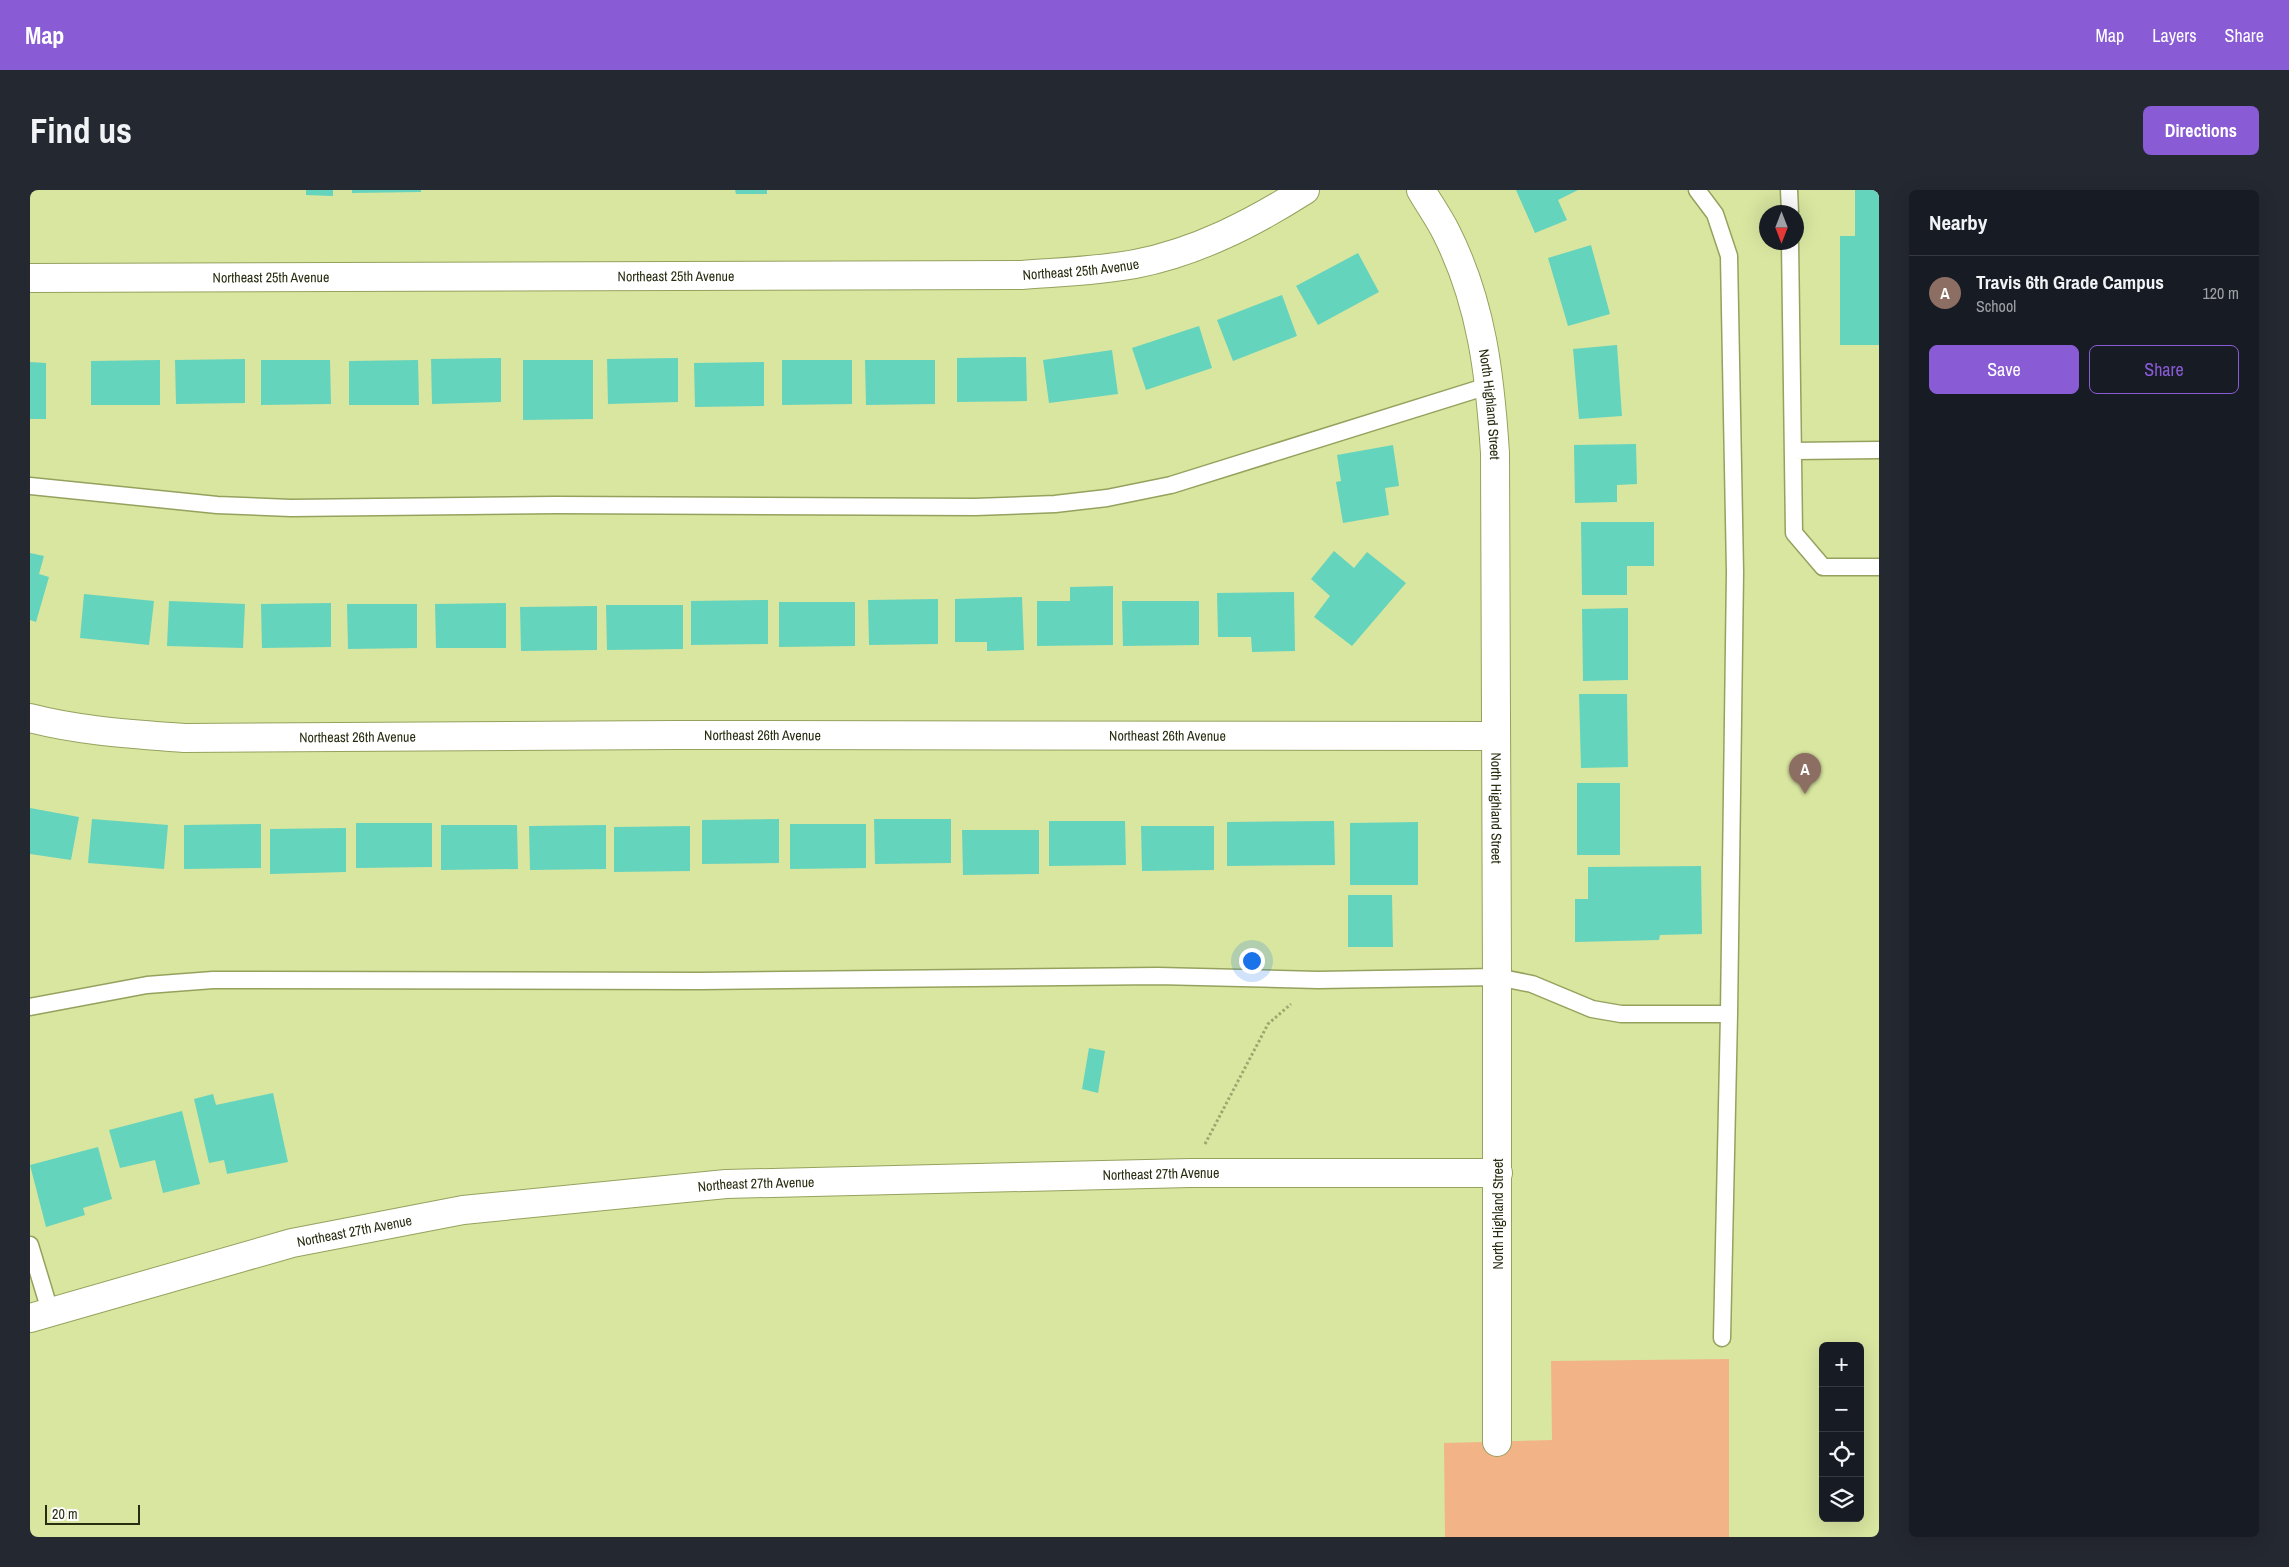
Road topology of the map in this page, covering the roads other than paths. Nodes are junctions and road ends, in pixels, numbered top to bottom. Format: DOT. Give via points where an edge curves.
graph roads {
  1 [pos="1306,190"];
  2 [pos="1421,190"];
  3 [pos="1697,190"];
  4 [pos="1789,190"];
  5 [pos="1790,205"];
  6 [pos="1790,250"];
  7 [pos="30,278"];
  8 [pos="1491,385"];
  9 [pos="1879,450"];
  10 [pos="1793,451"];
  11 [pos="30,486"];
  12 [pos="1879,567"];
  13 [pos="30,718"];
  14 [pos="1496,736"];
  15 [pos="1497,977"];
  16 [pos="30,1007"];
  17 [pos="1729,1014"];
  18 [pos="1498,1173"];
  19 [pos="30,1246"];
  20 [pos="40,1315"];
  21 [pos="1722,1338"];
  22 [pos="1497,1442"];
  1 -- 7 [label="street, Northeast 25th Avenue" via="1229,233 1184,251 1135,264 1031,274"];
  2 -- 8 [label="street, North Highland Street" via="1446,232 1465,274 1478,314"];
  3 -- 17 [label="lane" via="1715,214 1729,256 1735,572"];
  4 -- 5 [label="lane"];
  6 -- 10 [label="lane"];
  8 -- 11 [label="lane" via="1172,485 1055,504 975,507 556,505 292,508 217,505"];
  8 -- 14 [label="street, North Highland Street" via="1495,453"];
  9 -- 10 [label="lane"];
  10 -- 12 [label="lane" via="1794,534 1823,567"];
  13 -- 14 [label="street, Northeast 26th Avenue" via="66,726 184,738"];
  14 -- 15 [label="street, North Highland Street"];
  15 -- 16 [label="lane" via="1318,980 1158,976 701,981 213,980 148,985"];
  15 -- 17 [label="lane" via="1532,984 1592,1009 1621,1014"];
  15 -- 18 [label="street, North Highland Street"];
  17 -- 21 [label="lane"];
  18 -- 20 [label="street, Northeast 27th Avenue" via="1190,1173 726,1184 463,1210 292,1243"];
  18 -- 22 [label="street, North Highland Street"];
  19 -- 20 [label="lane"];
}
